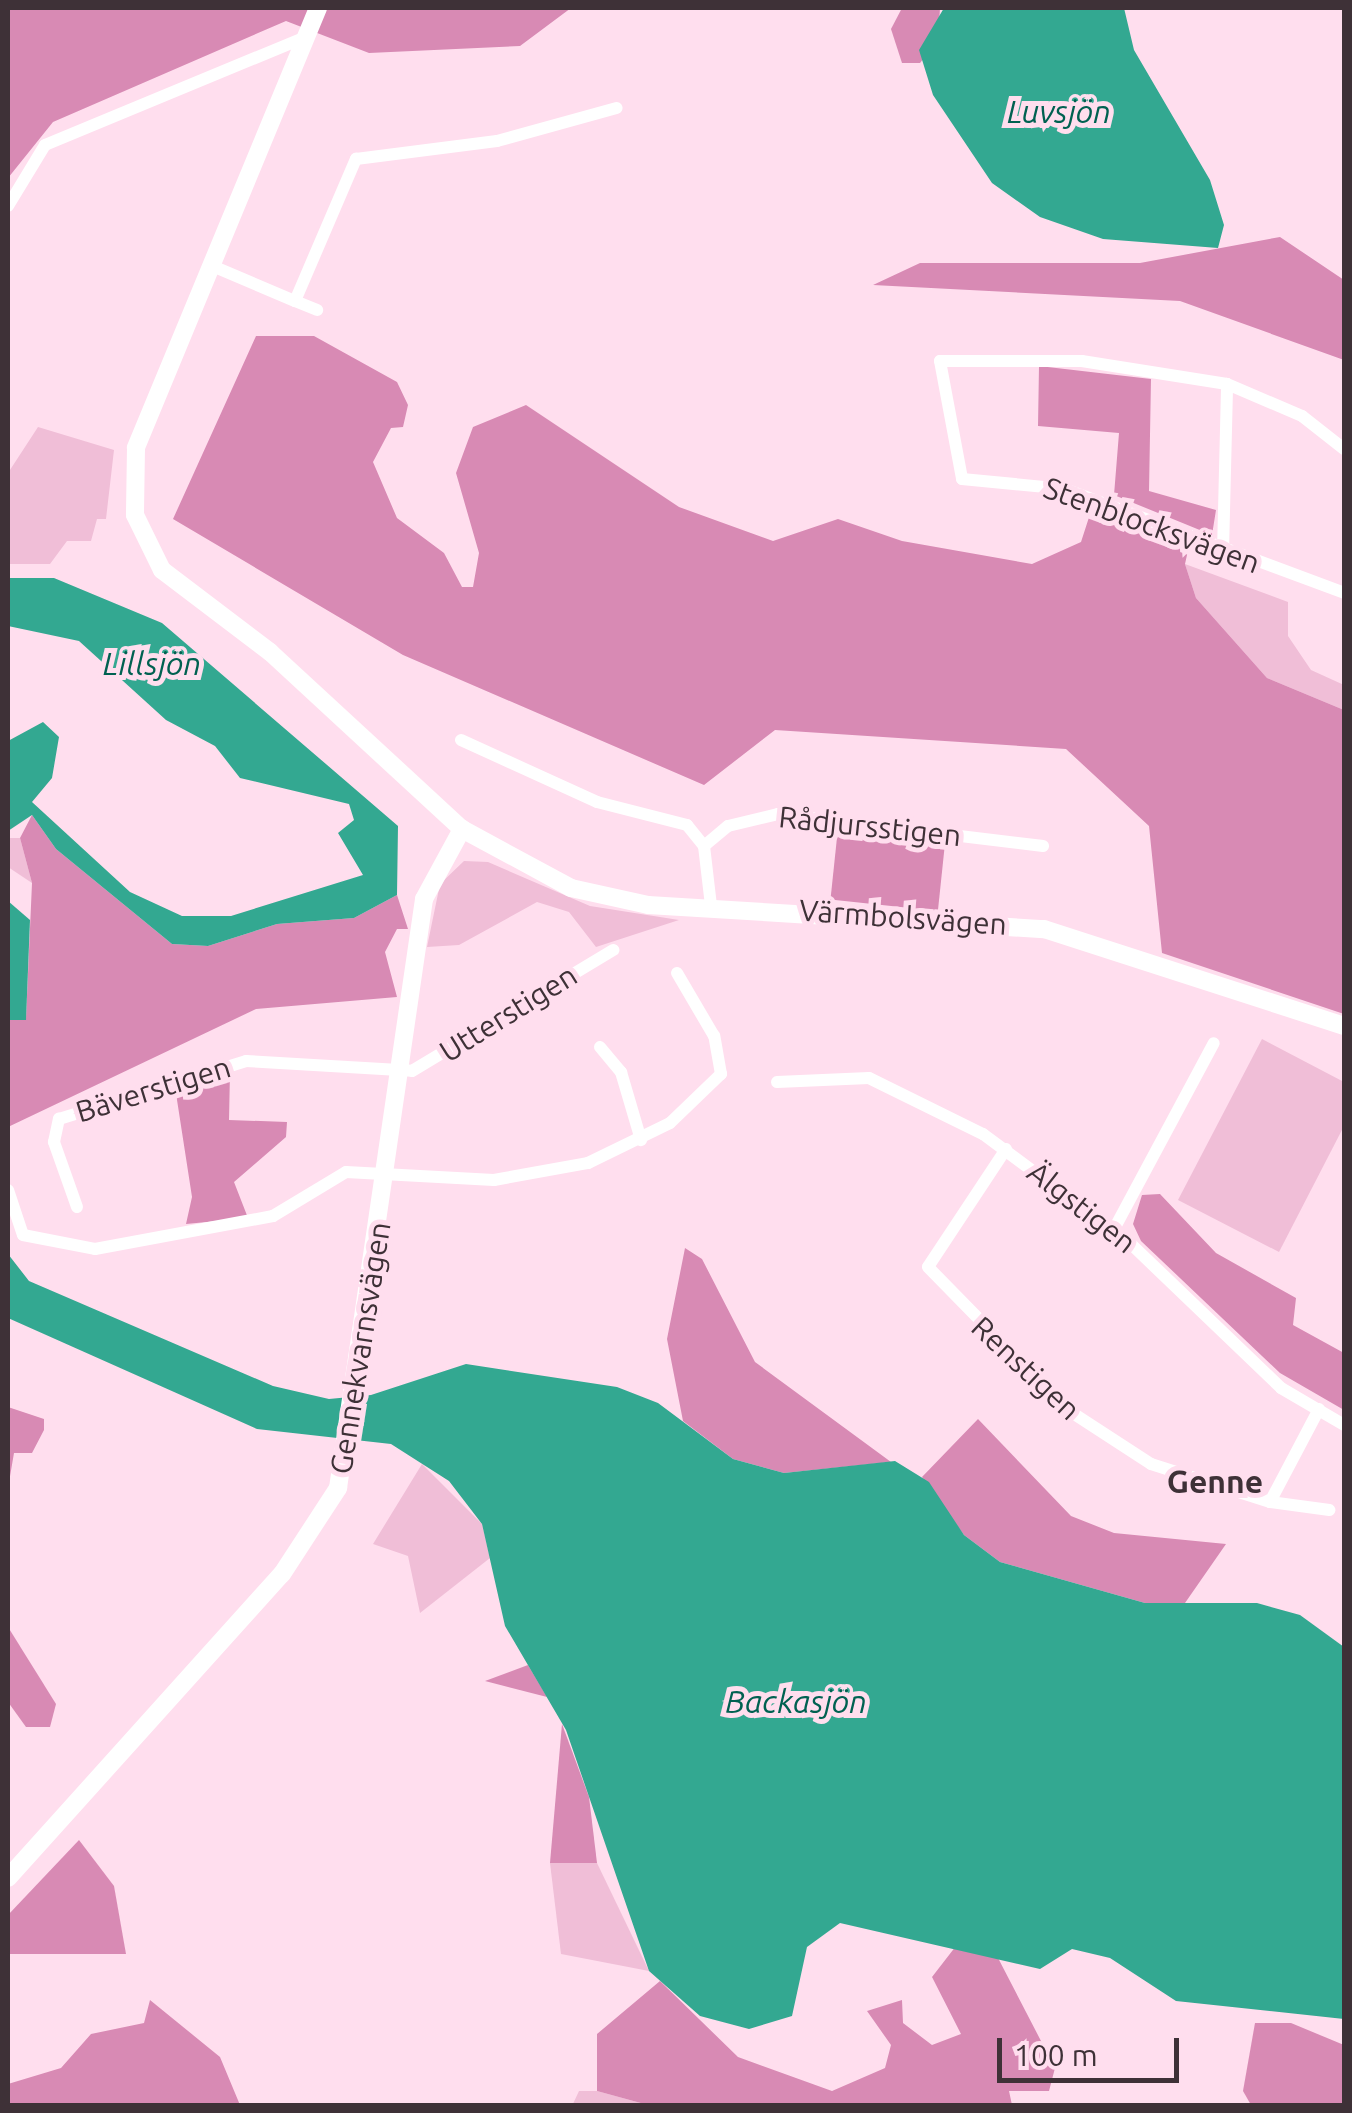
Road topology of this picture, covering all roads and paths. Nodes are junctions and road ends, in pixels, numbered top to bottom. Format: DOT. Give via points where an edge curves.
graph roads {
  1 [pos="318,8"];
  2 [pos="308,36"];
  3 [pos="617,108"];
  4 [pos="8,206"];
  5 [pos="210,266"];
  6 [pos="295,301"];
  7 [pos="317,310"];
  8 [pos="1227,384"];
  9 [pos="1344,449"];
  10 [pos="1224,552"];
  11 [pos="1344,593"];
  12 [pos="461,740"];
  13 [pos="462,829"];
  14 [pos="704,846"];
  15 [pos="1044,846"];
  16 [pos="711,906"];
  17 [pos="613,950"];
  18 [pos="677,973"];
  19 [pos="1344,1026"];
  20 [pos="1214,1043"];
  21 [pos="600,1047"];
  22 [pos="402,1072"];
  23 [pos="777,1082"];
  24 [pos="641,1140"];
  25 [pos="1006,1149"];
  26 [pos="388,1173"];
  27 [pos="8,1190"];
  28 [pos="77,1208"];
  29 [pos="1113,1232"];
  30 [pos="1318,1409"];
  31 [pos="1344,1425"];
  32 [pos="1270,1502"];
  33 [pos="1329,1510"];
  34 [pos="8,1878"];
  1 -- 2 [label="street, Värmbolsvägen"];
  2 -- 4 [label="street" via="46,145"];
  2 -- 5 [label="street, Värmbolsvägen"];
  3 -- 6 [label="street" via="496,142 356,158"];
  5 -- 6 [label="street"];
  5 -- 13 [label="street, Värmbolsvägen" via="136,448 132,495 144,544 183,590 270,652"];
  6 -- 7 [label="street"];
  8 -- 9 [label="street, Stenblocksvägen" via="1302,416"];
  8 -- 10 [label="street"];
  8 -- 10 [label="street, Stenblocksvägen" via="1082,362 940,361 962,480 1066,489"];
  10 -- 11 [label="street, Stenblocksvägen"];
  12 -- 14 [label="street" via="597,802 677,818"];
  13 -- 16 [label="street, Värmbolsvägen" via="571,888 648,905"];
  13 -- 22 [label="street, Gennekvarnsvägen" via="424,898"];
  14 -- 15 [label="street, Rådjursstigen" via="728,826 778,814"];
  14 -- 16 [label="street"];
  16 -- 19 [label="street, Värmbolsvägen" via="1044,929"];
  17 -- 22 [label="street, Utterstigen"];
  18 -- 24 [label="street" via="714,1036 721,1074"];
  20 -- 29 [label="street"];
  21 -- 24 [label="street" via="621,1072"];
  22 -- 26 [label="street, Gennekvarnsvägen"];
  22 -- 28 [label="street, Bäverstigen" via="246,1060 59,1118 54,1142"];
  23 -- 25 [label="street, Älgstigen" via="849,1075 888,1083"];
  24 -- 26 [label="street" via="588,1162 494,1180"];
  25 -- 29 [label="street, Älgstigen"];
  25 -- 32 [label="street, Renstigen" via="932,1254 930,1274 1106,1439 1222,1493"];
  26 -- 27 [label="street" via="346,1172 273,1216 95,1248 22,1235"];
  26 -- 34 [label="street, Gennekvarnsvägen" via="348,1441 317,1532"];
  29 -- 30 [label="street, Älgstigen" via="1267,1376"];
  30 -- 31 [label="street, Älgstigen"];
  30 -- 32 [label="street"];
  32 -- 33 [label="street, Renstigen"];
}
